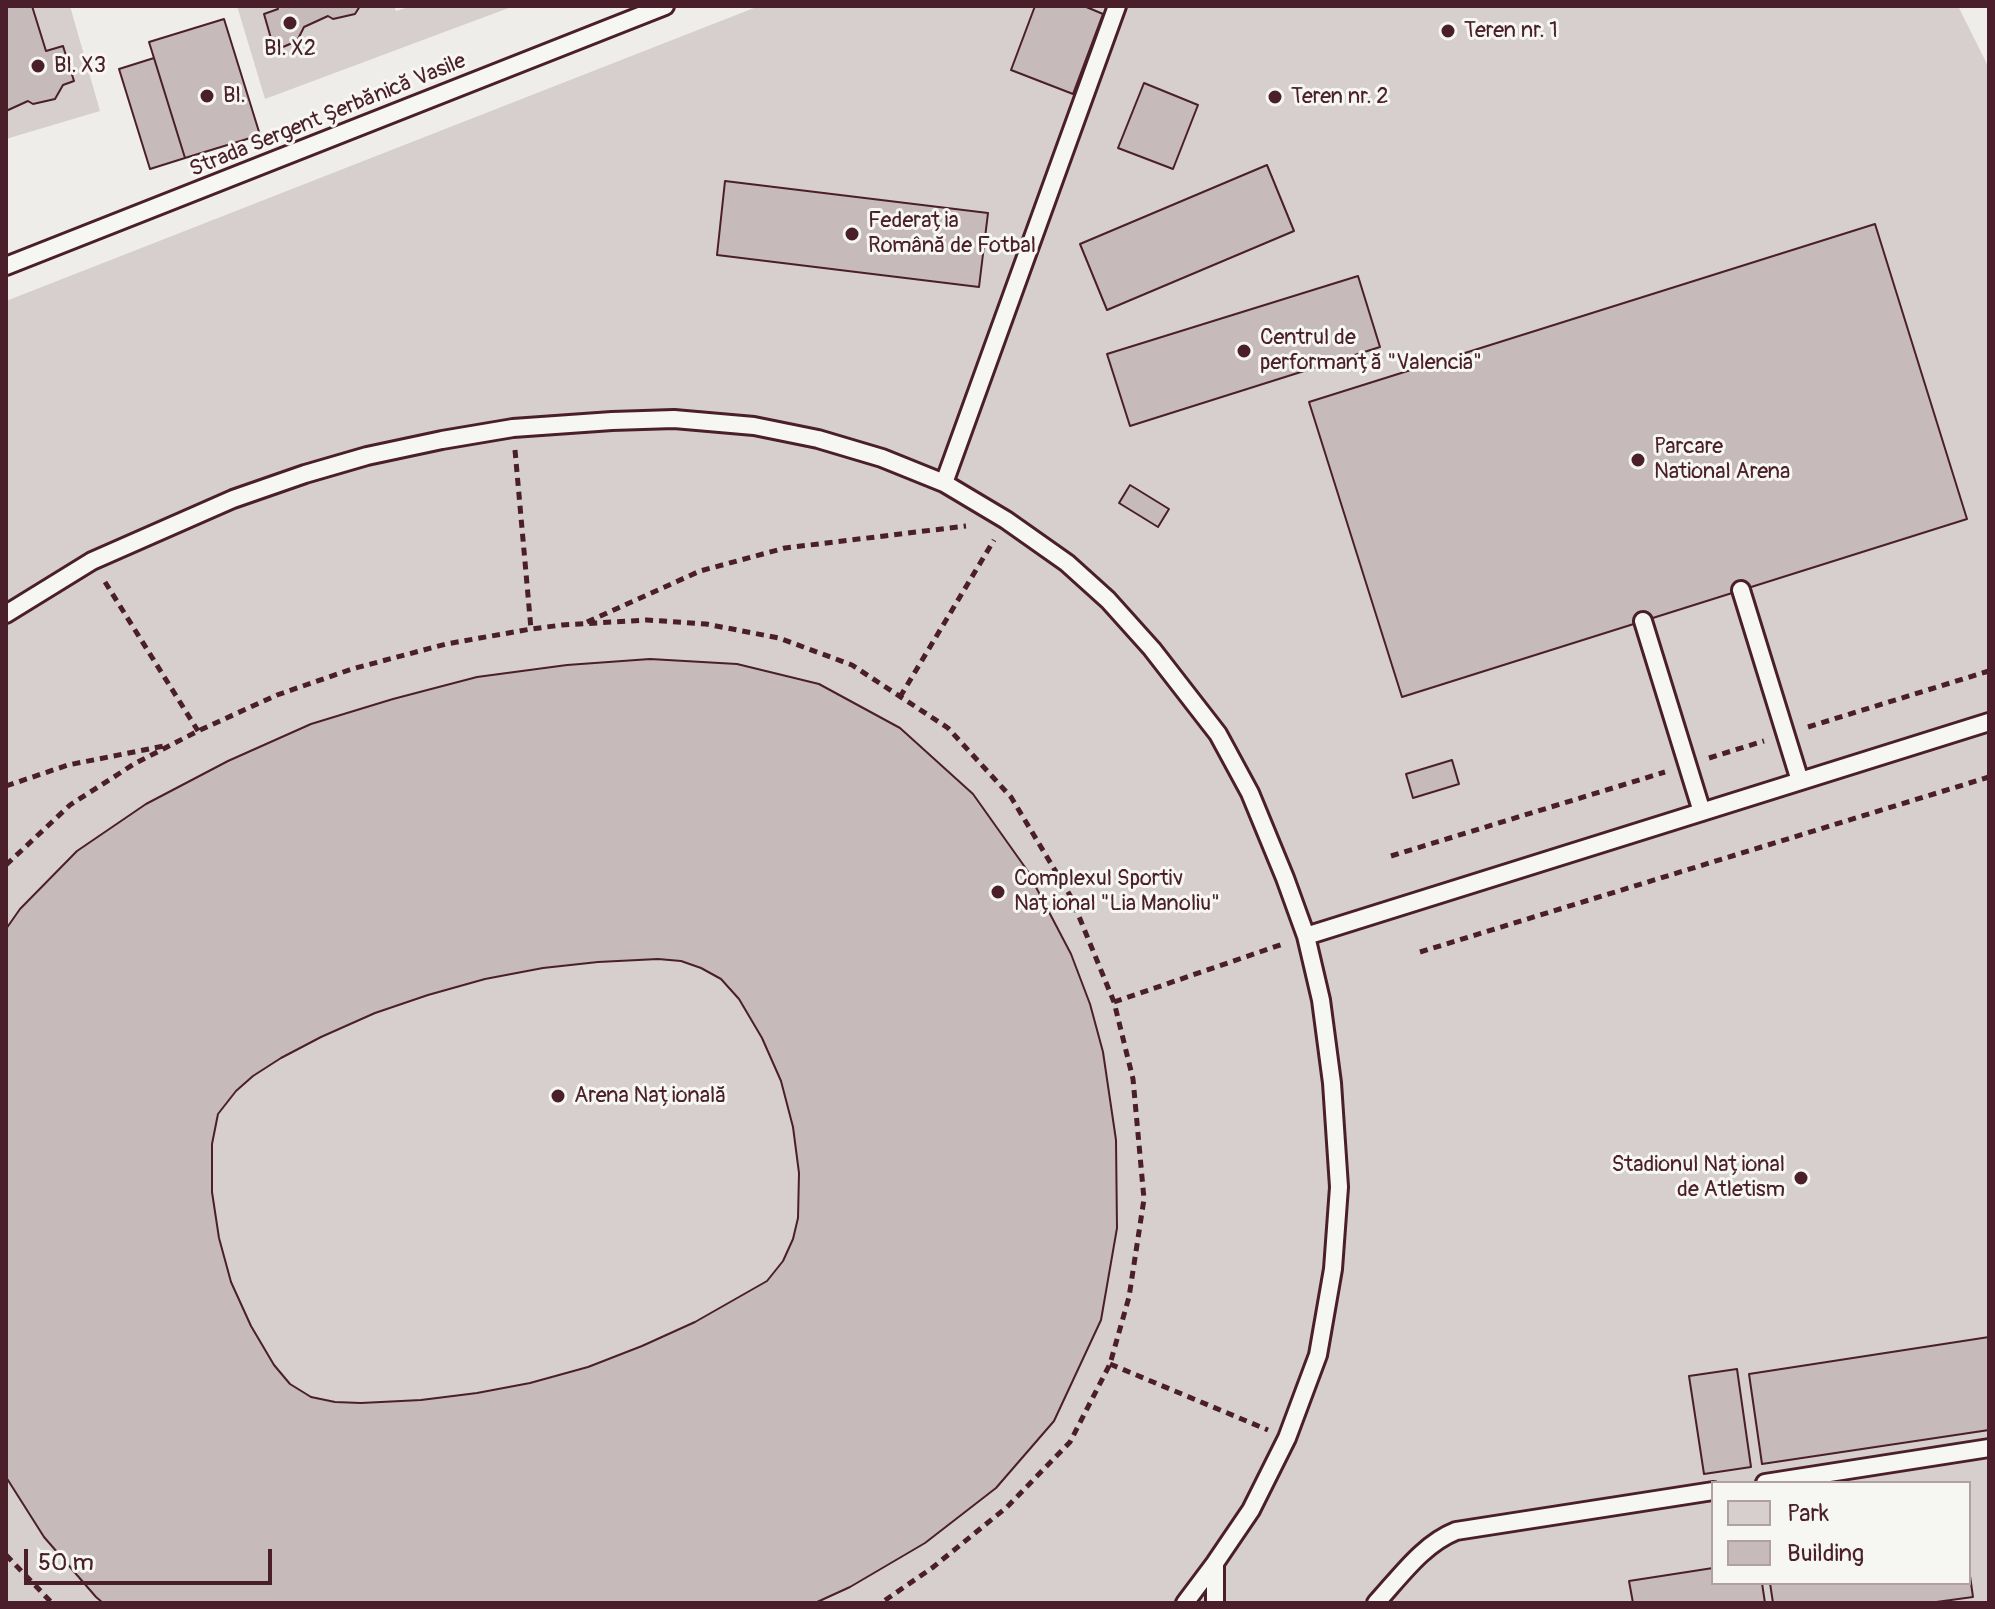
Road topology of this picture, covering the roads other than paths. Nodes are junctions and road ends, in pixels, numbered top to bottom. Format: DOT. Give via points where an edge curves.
graph roads {
  1 [pos="665,6"];
  2 [pos="1117,6"];
  3 [pos="6,266"];
  4 [pos="944,483"];
  5 [pos="1741,590"];
  6 [pos="6,614"];
  7 [pos="1643,621"];
  8 [pos="1989,722"];
  9 [pos="1800,781"];
  10 [pos="1702,812"];
  11 [pos="1306,936"];
  12 [pos="1989,1448"];
  13 [pos="1778,1481"];
  14 [pos="1711,1491"];
  15 [pos="1215,1563"];
  16 [pos="1185,1603"];
  17 [pos="1215,1603"];
  18 [pos="1376,1603"];
  1 -- 3 [label="lane, Strada Sergent Șerbănică Vasile"];
  2 -- 4 [label="lane"];
  4 -- 6 [label="lane" via="882,458 754,426 674,419 513,428 367,456 233,499 92,561"];
  4 -- 11 [label="lane" via="1067,563 1152,649 1218,734 1250,793"];
  5 -- 9 [label="lane"];
  7 -- 10 [label="lane"];
  8 -- 9 [label="lane"];
  9 -- 10 [label="lane"];
  10 -- 11 [label="lane"];
  11 -- 15 [label="lane" via="1332,1083 1339,1187 1333,1269 1318,1355 1287,1438 1251,1510"];
  12 -- 13 [label="lane"];
  14 -- 18 [label="lane" via="1456,1531 1426,1549"];
  15 -- 16 [label="lane"];
  15 -- 17 [label="lane"];
}
